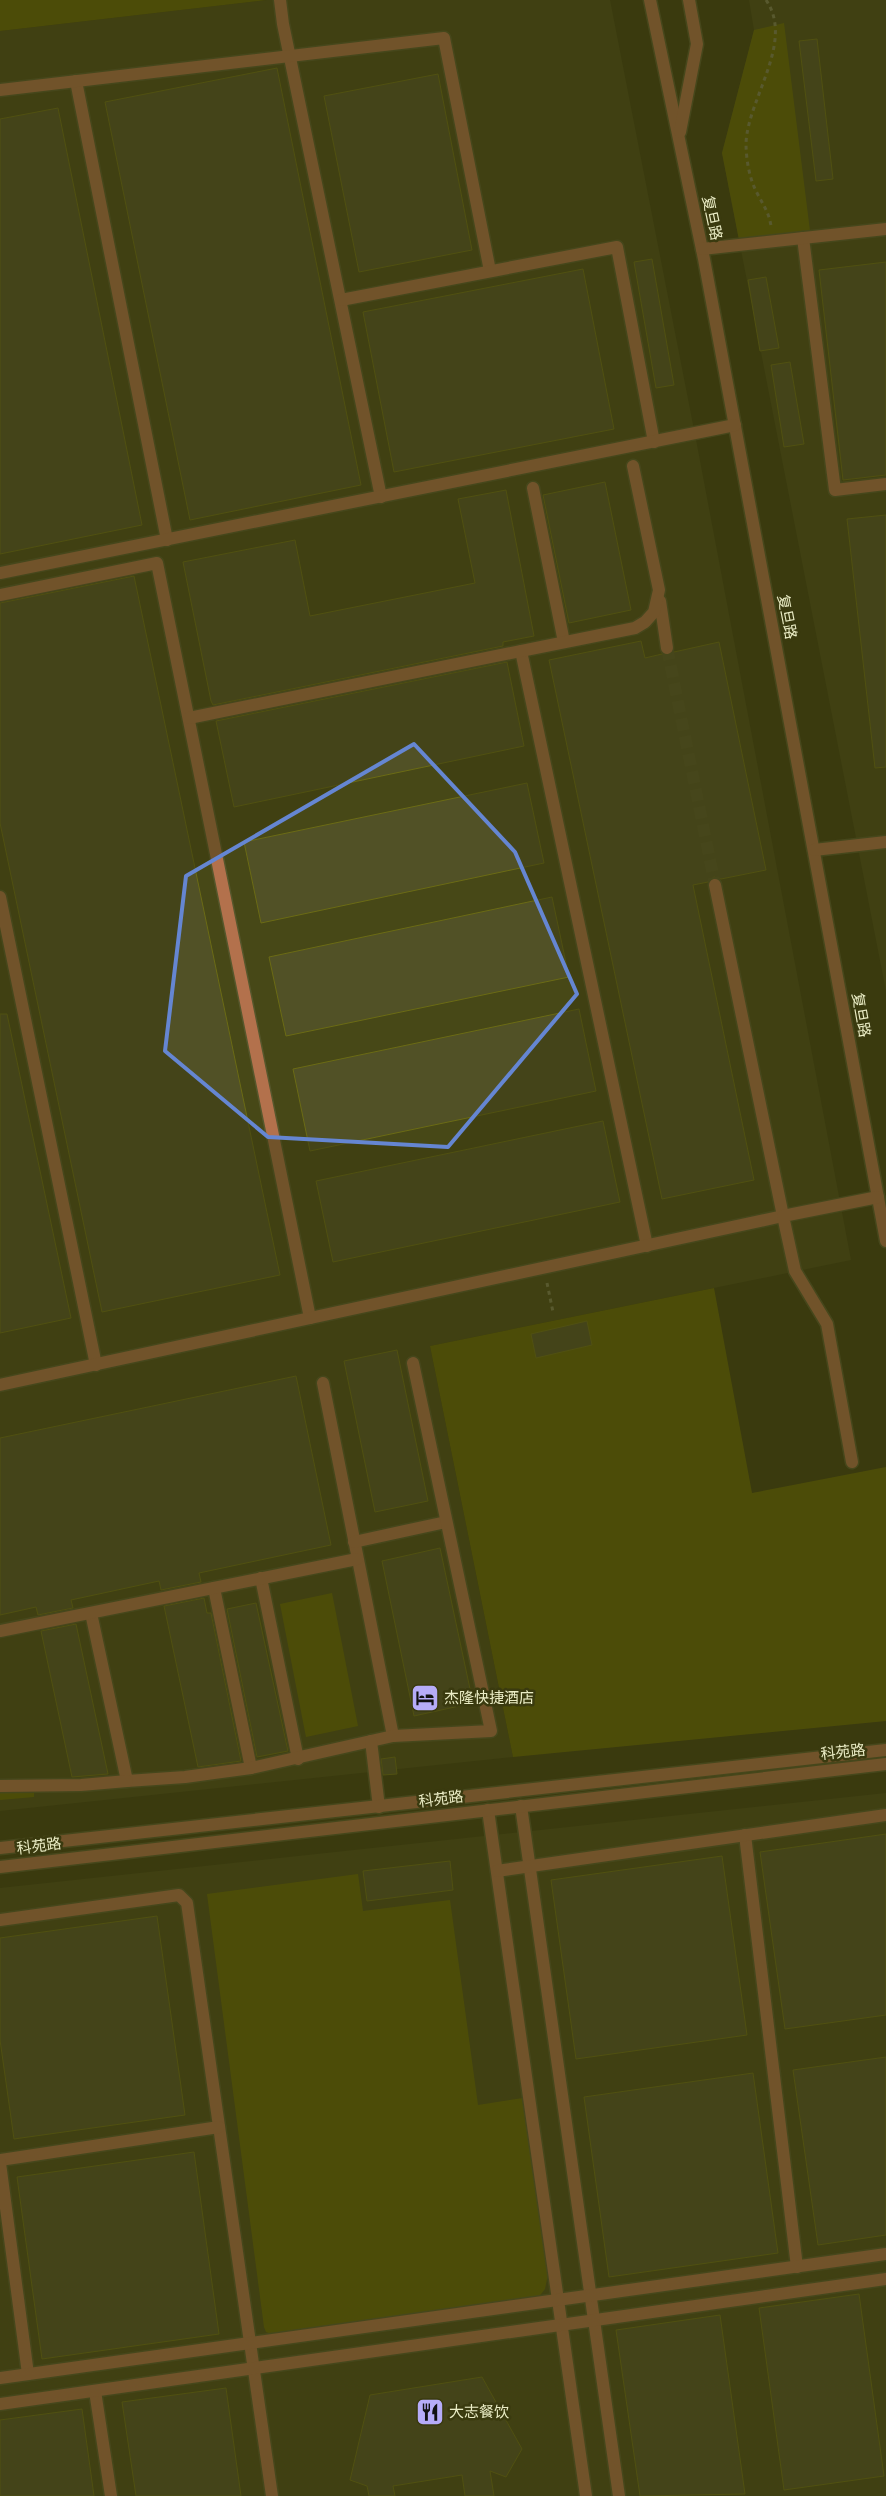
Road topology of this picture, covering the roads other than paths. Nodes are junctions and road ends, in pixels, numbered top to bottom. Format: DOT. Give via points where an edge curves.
graph roads {
  1 [pos="280,0"];
  2 [pos="650,0"];
  3 [pos="689,0"];
  4 [pos="290,55"];
  5 [pos="76,81"];
  6 [pos="0,90"];
  7 [pos="679,139"];
  8 [pos="886,229"];
  9 [pos="803,238"];
  10 [pos="702,249"];
  11 [pos="490,271"];
  12 [pos="340,300"];
  13 [pos="735,425"];
  14 [pos="654,442"];
  15 [pos="633,466"];
  16 [pos="886,484"];
  17 [pos="533,488"];
  18 [pos="382,497"];
  19 [pos="167,540"];
  20 [pos="0,573"];
  21 [pos="659,590"];
  22 [pos="0,595"];
  23 [pos="564,642"];
  24 [pos="667,648"];
  25 [pos="521,651"];
  26 [pos="189,718"];
  27 [pos="886,842"];
  28 [pos="814,850"];
  29 [pos="715,885"];
  30 [pos="0,896"];
  31 [pos="878,1197"];
  32 [pos="783,1216"];
  33 [pos="886,1241"];
  34 [pos="647,1246"];
  35 [pos="310,1318"];
  36 [pos="413,1363"];
  37 [pos="96,1365"];
  38 [pos="323,1383"];
  39 [pos="0,1386"];
  40 [pos="852,1462"];
  41 [pos="446,1522"];
  42 [pos="354,1542"];
  43 [pos="357,1559"];
  44 [pos="261,1578"];
  45 [pos="214,1588"];
  46 [pos="91,1613"];
  47 [pos="0,1631"];
  48 [pos="393,1736"];
  49 [pos="371,1741"];
  50 [pos="886,1750"];
  51 [pos="298,1759"];
  52 [pos="886,1764"];
  53 [pos="251,1768"];
  54 [pos="127,1781"];
  55 [pos="0,1786"];
  56 [pos="521,1806"];
  57 [pos="379,1807"];
  58 [pos="488,1810"];
  59 [pos="886,1815"];
  60 [pos="745,1835"];
  61 [pos="0,1848"];
  62 [pos="530,1866"];
  63 [pos="0,1867"];
  64 [pos="497,1871"];
  65 [pos="0,1920"];
  66 [pos="219,2127"];
  67 [pos="0,2161"];
  68 [pos="886,2254"];
  69 [pos="797,2267"];
  70 [pos="886,2279"];
  71 [pos="590,2297"];
  72 [pos="558,2301"];
  73 [pos="594,2321"];
  74 [pos="562,2325"];
  75 [pos="250,2344"];
  76 [pos="254,2369"];
  77 [pos="28,2374"];
  78 [pos="0,2378"];
  79 [pos="95,2391"];
  80 [pos="0,2404"];
  81 [pos="111,2496"];
  82 [pos="272,2496"];
  83 [pos="586,2496"];
  84 [pos="619,2496"];
  1 -- 4 [label="street"];
  2 -- 7 [label="street, 复旦路"];
  3 -- 7 [label="street" via="697,44"];
  4 -- 5 [label="street"];
  4 -- 11 [label="street" via="444,38"];
  4 -- 12 [label="street"];
  5 -- 6 [label="street"];
  5 -- 19 [label="street"];
  7 -- 10 [label="street, 复旦路"];
  8 -- 9 [label="street"];
  9 -- 10 [label="street"];
  9 -- 16 [label="street" via="835,490"];
  10 -- 13 [label="street, 复旦路"];
  11 -- 12 [label="street"];
  11 -- 14 [label="street" via="617,247"];
  12 -- 18 [label="street"];
  13 -- 14 [label="street"];
  13 -- 28 [label="street, 复旦路"];
  14 -- 18 [label="street"];
  15 -- 21 [label="street"];
  17 -- 23 [label="street"];
  18 -- 19 [label="street"];
  19 -- 20 [label="street"];
  21 -- 23 [label="street" via="654,612 635,628"];
  21 -- 24 [label="street"];
  22 -- 26 [label="street" via="157,563"];
  23 -- 25 [label="street"];
  25 -- 26 [label="street"];
  25 -- 34 [label="street"];
  26 -- 35 [label="street"];
  27 -- 28 [label="street"];
  28 -- 31 [label="street, 复旦路"];
  29 -- 32 [label="street"];
  30 -- 37 [label="street"];
  31 -- 32 [label="street"];
  31 -- 33 [label="street, 复旦路"];
  32 -- 34 [label="street"];
  32 -- 40 [label="street" via="795,1272 826,1324"];
  34 -- 35 [label="street"];
  35 -- 37 [label="street"];
  36 -- 41 [label="street"];
  37 -- 39 [label="street"];
  38 -- 42 [label="street"];
  41 -- 42 [label="street"];
  41 -- 48 [label="street" via="491,1731"];
  42 -- 43 [label="street"];
  43 -- 44 [label="street"];
  43 -- 48 [label="street"];
  44 -- 45 [label="street"];
  44 -- 51 [label="street"];
  45 -- 46 [label="street"];
  45 -- 53 [label="street"];
  46 -- 47 [label="street"];
  46 -- 54 [label="street"];
  48 -- 49 [label="street"];
  49 -- 51 [label="street"];
  49 -- 57 [label="street"];
  50 -- 57 [label="street, 科苑路"];
  51 -- 53 [label="street"];
  52 -- 56 [label="street, 科苑路"];
  53 -- 54 [label="street"];
  54 -- 55 [label="street"];
  56 -- 58 [label="street, 科苑路"];
  56 -- 62 [label="street"];
  57 -- 61 [label="street, 科苑路"];
  58 -- 63 [label="street, 科苑路"];
  58 -- 64 [label="street"];
  59 -- 60 [label="street"];
  60 -- 62 [label="street"];
  60 -- 69 [label="street"];
  62 -- 64 [label="street"];
  62 -- 71 [label="street"];
  64 -- 72 [label="street"];
  65 -- 66 [label="street" via="179,1895 187,1903"];
  66 -- 67 [label="street"];
  66 -- 75 [label="street"];
  67 -- 77 [label="street"];
  68 -- 69 [label="street"];
  69 -- 71 [label="street"];
  70 -- 73 [label="street"];
  71 -- 72 [label="street"];
  71 -- 73 [label="street"];
  72 -- 74 [label="street"];
  72 -- 75 [label="street"];
  73 -- 74 [label="street"];
  73 -- 84 [label="street"];
  74 -- 76 [label="street"];
  74 -- 83 [label="street"];
  75 -- 76 [label="street"];
  75 -- 77 [label="street"];
  76 -- 79 [label="street"];
  76 -- 82 [label="street"];
  77 -- 78 [label="street"];
  79 -- 80 [label="street"];
  79 -- 81 [label="street"];
}
